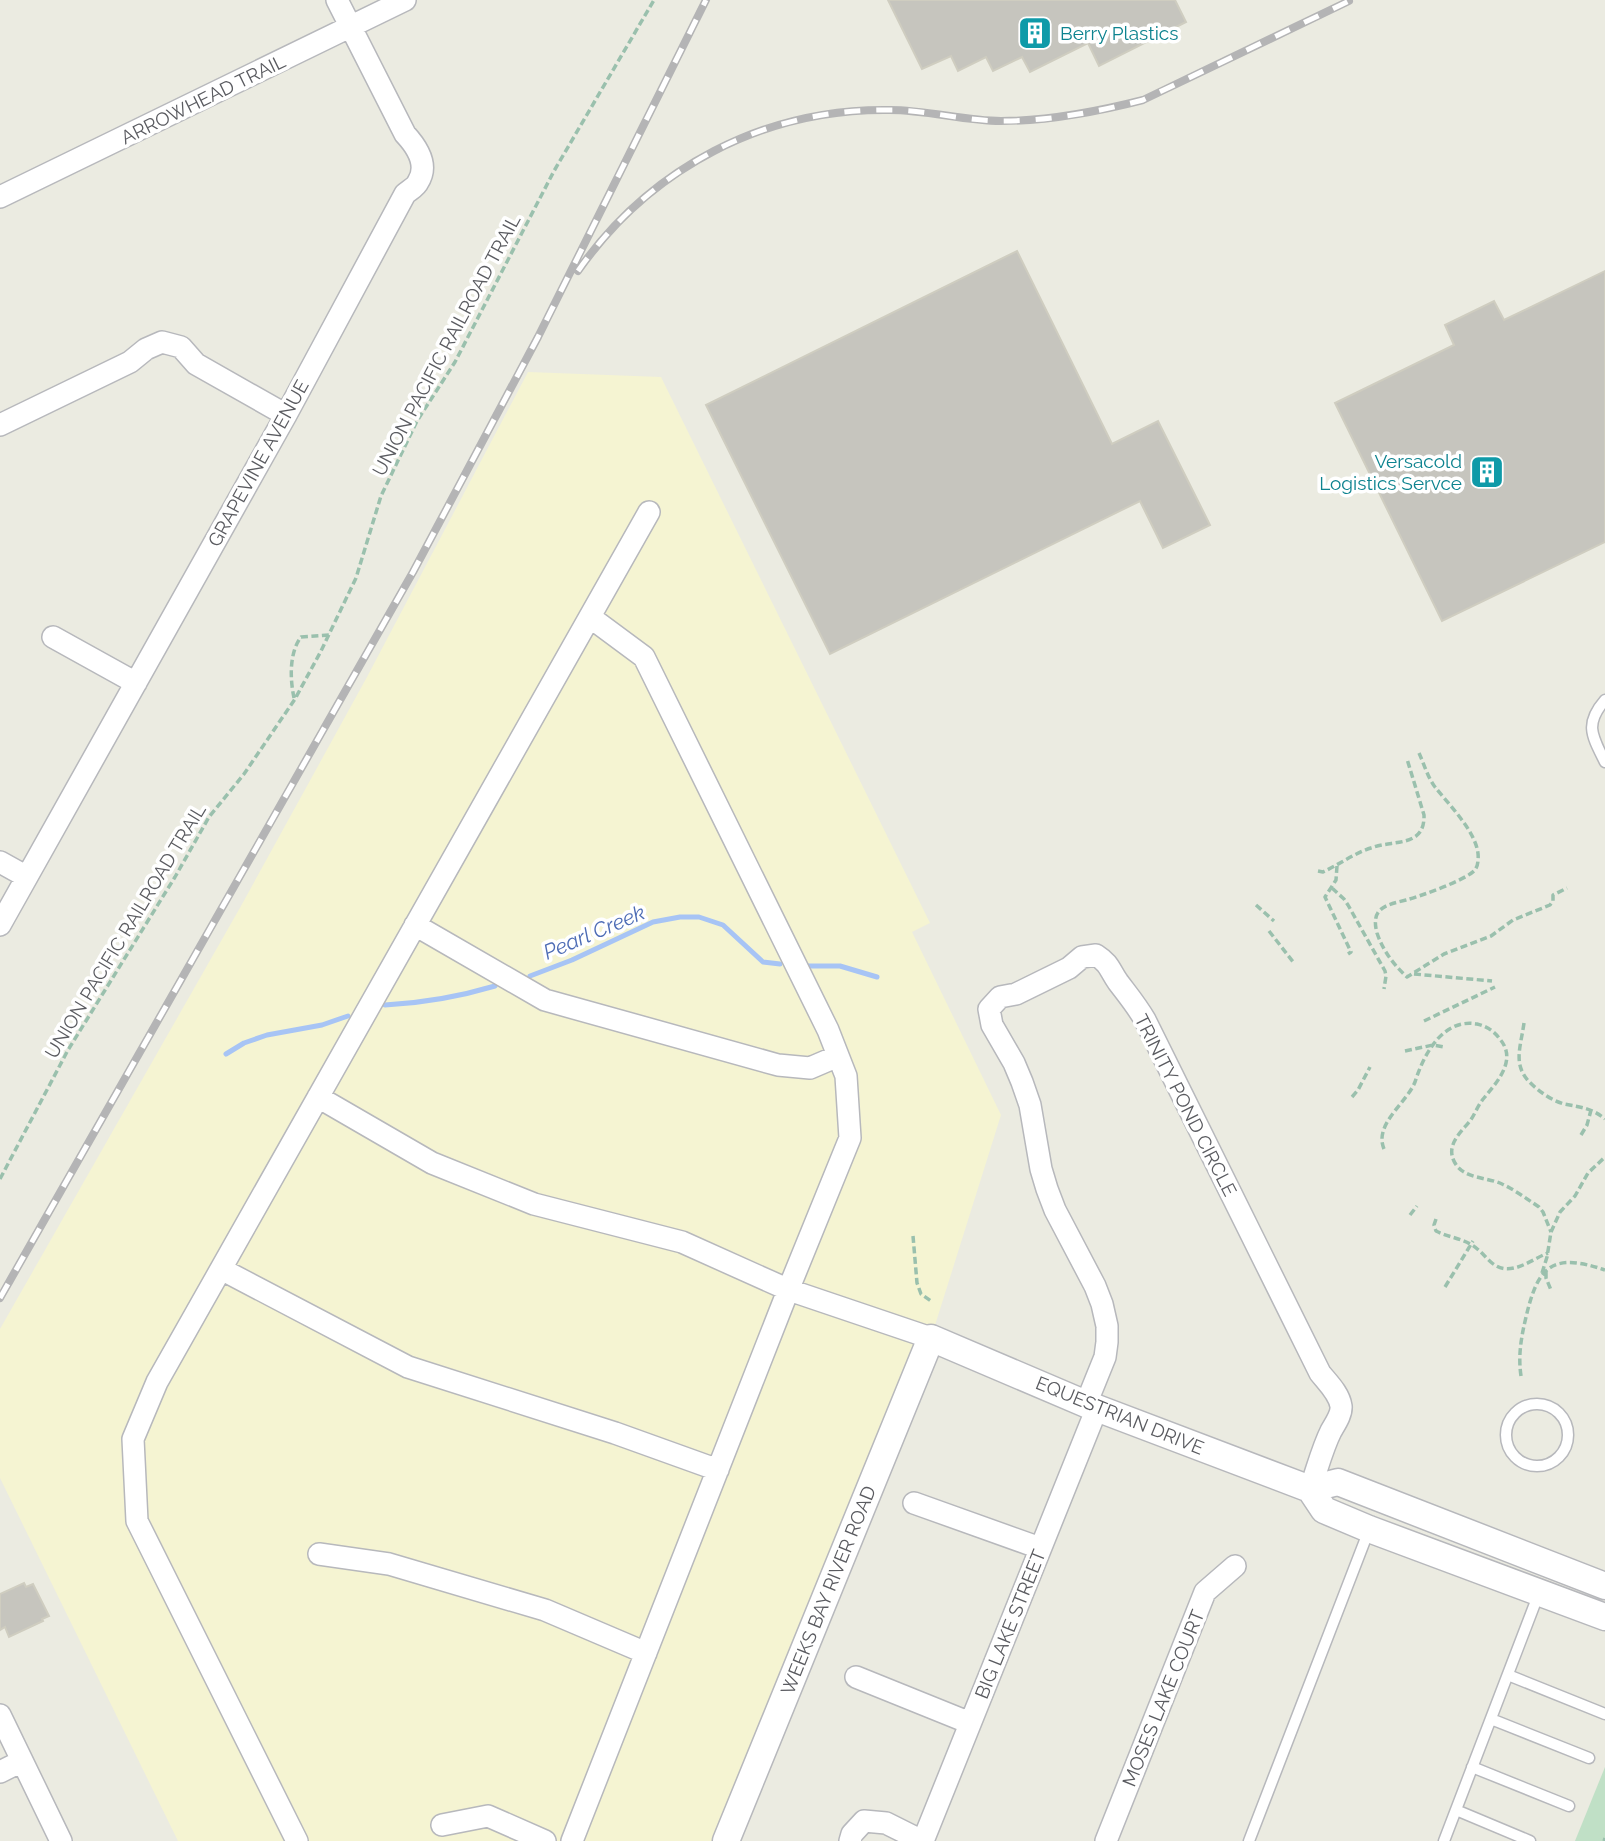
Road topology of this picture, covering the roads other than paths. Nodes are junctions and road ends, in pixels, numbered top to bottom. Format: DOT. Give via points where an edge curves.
graph roads {
  1 [pos="337,0"];
  2 [pos="405,0"];
  3 [pos="351,27"];
  4 [pos="0,197"];
  5 [pos="286,415"];
  6 [pos="0,425"];
  7 [pos="649,512"];
  8 [pos="590,617"];
  9 [pos="54,637"];
  10 [pos="135,683"];
  11 [pos="1605,700"];
  12 [pos="1605,762"];
  13 [pos="0,862"];
  14 [pos="27,877"];
  15 [pos="0,925"];
  16 [pos="415,925"];
  17 [pos="838,1056"];
  18 [pos="318,1097"];
  19 [pos="220,1269"];
  20 [pos="789,1290"];
  21 [pos="931,1338"];
  22 [pos="1092,1406"];
  23 [pos="1562,1416"];
  24 [pos="718,1470"];
  25 [pos="1310,1489"];
  26 [pos="914,1503"];
  27 [pos="1369,1530"];
  28 [pos="1040,1548"];
  29 [pos="318,1554"];
  30 [pos="1235,1566"];
  31 [pos="1605,1586"];
  32 [pos="1539,1593"];
  33 [pos="1605,1618"];
  34 [pos="646,1653"];
  35 [pos="1508,1675"];
  36 [pos="856,1677"];
  37 [pos="1605,1714"];
  38 [pos="0,1716"];
  39 [pos="1491,1718"];
  40 [pos="970,1723"];
  41 [pos="1589,1758"];
  42 [pos="22,1761"];
  43 [pos="1472,1767"];
  44 [pos="0,1772"];
  45 [pos="1569,1805"];
  46 [pos="1456,1810"];
  47 [pos="442,1825"];
  48 [pos="61,1841"];
  49 [pos="297,1841"];
  50 [pos="545,1841"];
  51 [pos="572,1841"];
  52 [pos="726,1841"];
  53 [pos="850,1841"];
  54 [pos="922,1841"];
  55 [pos="1106,1841"];
  56 [pos="1249,1841"];
  57 [pos="1444,1841"];
  58 [pos="1530,1841"];
  1 -- 3 [label="street, GRAPEVINE AVENUE"];
  2 -- 3 [label="street, ARROWHEAD TRAIL"];
  3 -- 4 [label="street, ARROWHEAD TRAIL"];
  3 -- 5 [label="street, GRAPEVINE AVENUE" via="423,165 418,182 405,194"];
  5 -- 6 [label="street" via="196,363 181,347 162,342"];
  5 -- 10 [label="street, GRAPEVINE AVENUE"];
  7 -- 8 [label="street"];
  8 -- 16 [label="street"];
  8 -- 17 [label="street" via="644,657"];
  9 -- 10 [label="street"];
  10 -- 14 [label="street, GRAPEVINE AVENUE"];
  11 -- 12 [label="lane" via="1591,723"];
  13 -- 14 [label="street"];
  14 -- 15 [label="street, GRAPEVINE AVENUE"];
  16 -- 17 [label="street" via="545,1000 778,1065 810,1068"];
  16 -- 18 [label="street"];
  17 -- 20 [label="street" via="846,1076 850,1138"];
  18 -- 19 [label="street"];
  18 -- 20 [label="street" via="432,1163 534,1205 682,1242"];
  19 -- 24 [label="street" via="408,1367"];
  19 -- 49 [label="street" via="157,1382 133,1439 137,1521"];
  20 -- 21 [label="street"];
  20 -- 24 [label="street"];
  21 -- 22 [label="street, EQUESTRIAN DRIVE"];
  21 -- 52 [label="street, WEEKS BAY RIVER ROAD"];
  22 -- 25 [label="street, EQUESTRIAN DRIVE"];
  22 -- 25 [label="street, TRINITY POND CIRCLE" via="1107,1342 1102,1304 1055,1210 1041,1169 1030,1105 1014,1063 992,1025 989,1009 1000,998 1069,968 1082,957 1096,955 1107,962 1145,1020 1320,1373 1339,1400 1337,1421"];
  22 -- 28 [label="street, BIG LAKE STREET"];
  23 -- 23 [label="lane" via="1537,1403 1512,1414 1505,1438 1510,1453 1528,1466 1550,1464 1566,1448 1568,1429"];
  24 -- 34 [label="street"];
  25 -- 27 [label="street, EQUESTRIAN DRIVE" via="1324,1510"];
  25 -- 31 [label="street, EQUESTRIAN DRIVE" via="1338,1482"];
  26 -- 28 [label="street"];
  27 -- 32 [label="street, EQUESTRIAN DRIVE"];
  27 -- 56 [label="lane"];
  28 -- 40 [label="street, BIG LAKE STREET"];
  29 -- 34 [label="street" via="389,1564 545,1610"];
  30 -- 55 [label="street, MOSES LAKE COURT" via="1205,1592"];
  32 -- 33 [label="street, EQUESTRIAN DRIVE"];
  32 -- 35 [label="lane"];
  34 -- 51 [label="street"];
  35 -- 37 [label="lane"];
  35 -- 39 [label="lane"];
  36 -- 40 [label="street"];
  38 -- 42 [label="street"];
  39 -- 41 [label="lane"];
  39 -- 43 [label="lane"];
  40 -- 54 [label="street, BIG LAKE STREET"];
  42 -- 44 [label="street"];
  42 -- 48 [label="street"];
  43 -- 45 [label="lane"];
  43 -- 46 [label="lane"];
  46 -- 57 [label="lane"];
  46 -- 58 [label="lane"];
  47 -- 50 [label="street" via="488,1816"];
  53 -- 54 [label="street" via="864,1821 886,1822"];
}
